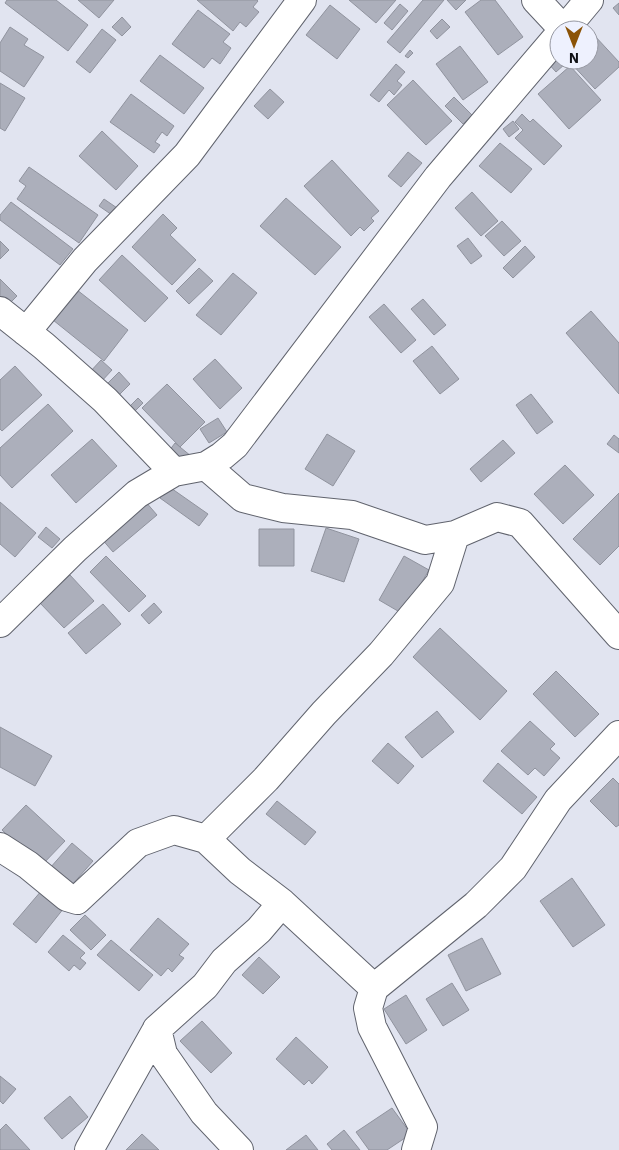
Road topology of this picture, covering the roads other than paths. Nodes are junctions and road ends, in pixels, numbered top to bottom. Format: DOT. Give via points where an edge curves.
graph roads {
  1 [pos="302,0"];
  2 [pos="536,0"];
  3 [pos="589,0"];
  4 [pos="555,20"];
  5 [pos="572,20"];
  6 [pos="549,47"];
  7 [pos="0,312"];
  8 [pos="26,332"];
  9 [pos="206,466"];
  10 [pos="174,472"];
  11 [pos="455,535"];
  12 [pos="0,623"];
  13 [pos="619,635"];
  14 [pos="619,735"];
  15 [pos="206,840"];
  16 [pos="0,847"];
  17 [pos="282,904"];
  18 [pos="374,988"];
  19 [pos="157,1028"];
  20 [pos="89,1150"];
  21 [pos="239,1150"];
  22 [pos="416,1150"];
  1 -- 8 [label="street" via="187,155 85,260"];
  2 -- 4 [label="street"];
  3 -- 5 [label="street"];
  6 -- 9 [label="street" via="438,177 235,445"];
  7 -- 8 [label="street"];
  8 -- 10 [label="street" via="105,400"];
  9 -- 10 [label="street"];
  9 -- 11 [label="street" via="243,498 283,508 352,515 425,540"];
  10 -- 12 [label="street" via="137,494"];
  11 -- 13 [label="street" via="497,517 520,523"];
  11 -- 15 [label="street" via="440,583 382,654"];
  14 -- 18 [label="street" via="558,800 513,868 476,905"];
  15 -- 16 [label="street" via="174,830 138,843 77,900 67,897"];
  15 -- 17 [label="street" via="240,872"];
  17 -- 18 [label="street"];
  17 -- 19 [label="street" via="224,961 205,986"];
  18 -- 22 [label="street" via="368,1008 372,1027 424,1127"];
  19 -- 20 [label="street"];
  19 -- 21 [label="street" via="163,1054 204,1113"];
}
